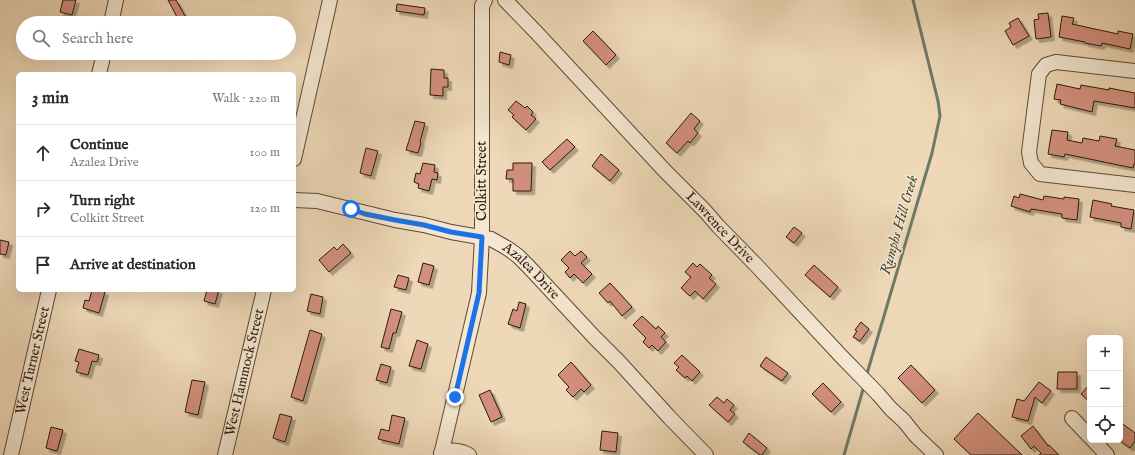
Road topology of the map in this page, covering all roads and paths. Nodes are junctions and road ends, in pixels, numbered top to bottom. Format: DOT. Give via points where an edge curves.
graph roads {
  1 [pos="116,0"];
  2 [pos="330,0"];
  3 [pos="485,0"];
  4 [pos="505,0"];
  5 [pos="113,16"];
  6 [pos="102,60"];
  7 [pos="1135,71"];
  8 [pos="99,72"];
  9 [pos="296,150"];
  10 [pos="1135,186"];
  11 [pos="296,200"];
  12 [pos="482,237"];
  13 [pos="49,292"];
  14 [pos="264,292"];
  15 [pos="1072,418"];
  16 [pos="1087,434"];
  17 [pos="1096,443"];
  18 [pos="441,454"];
  19 [pos="11,455"];
  20 [pos="225,455"];
  21 [pos="468,455"];
  22 [pos="706,455"];
  23 [pos="936,455"];
  24 [pos="1107,455"];
  1 -- 5 [label="street"];
  2 -- 9 [label="street"];
  3 -- 12 [label="street, Colkitt Street" via="482,6"];
  4 -- 23 [label="street, Lawrence Drive" via="664,171"];
  6 -- 8 [label="street"];
  7 -- 10 [label="street" via="1056,62 1046,65 1039,74 1029,152 1031,163 1040,174"];
  11 -- 12 [label="street, Azalea Drive" via="317,201"];
  12 -- 18 [label="street, Colkitt Street" via="479,293"];
  12 -- 22 [label="street, Azalea Drive" via="502,244 518,256"];
  13 -- 19 [label="street, West Turner Street"];
  14 -- 20 [label="street, West Hammock Street"];
  15 -- 16 [label="street"];
  17 -- 24 [label="street"];
  18 -- 21 [label="street" via="454,450"];
}
